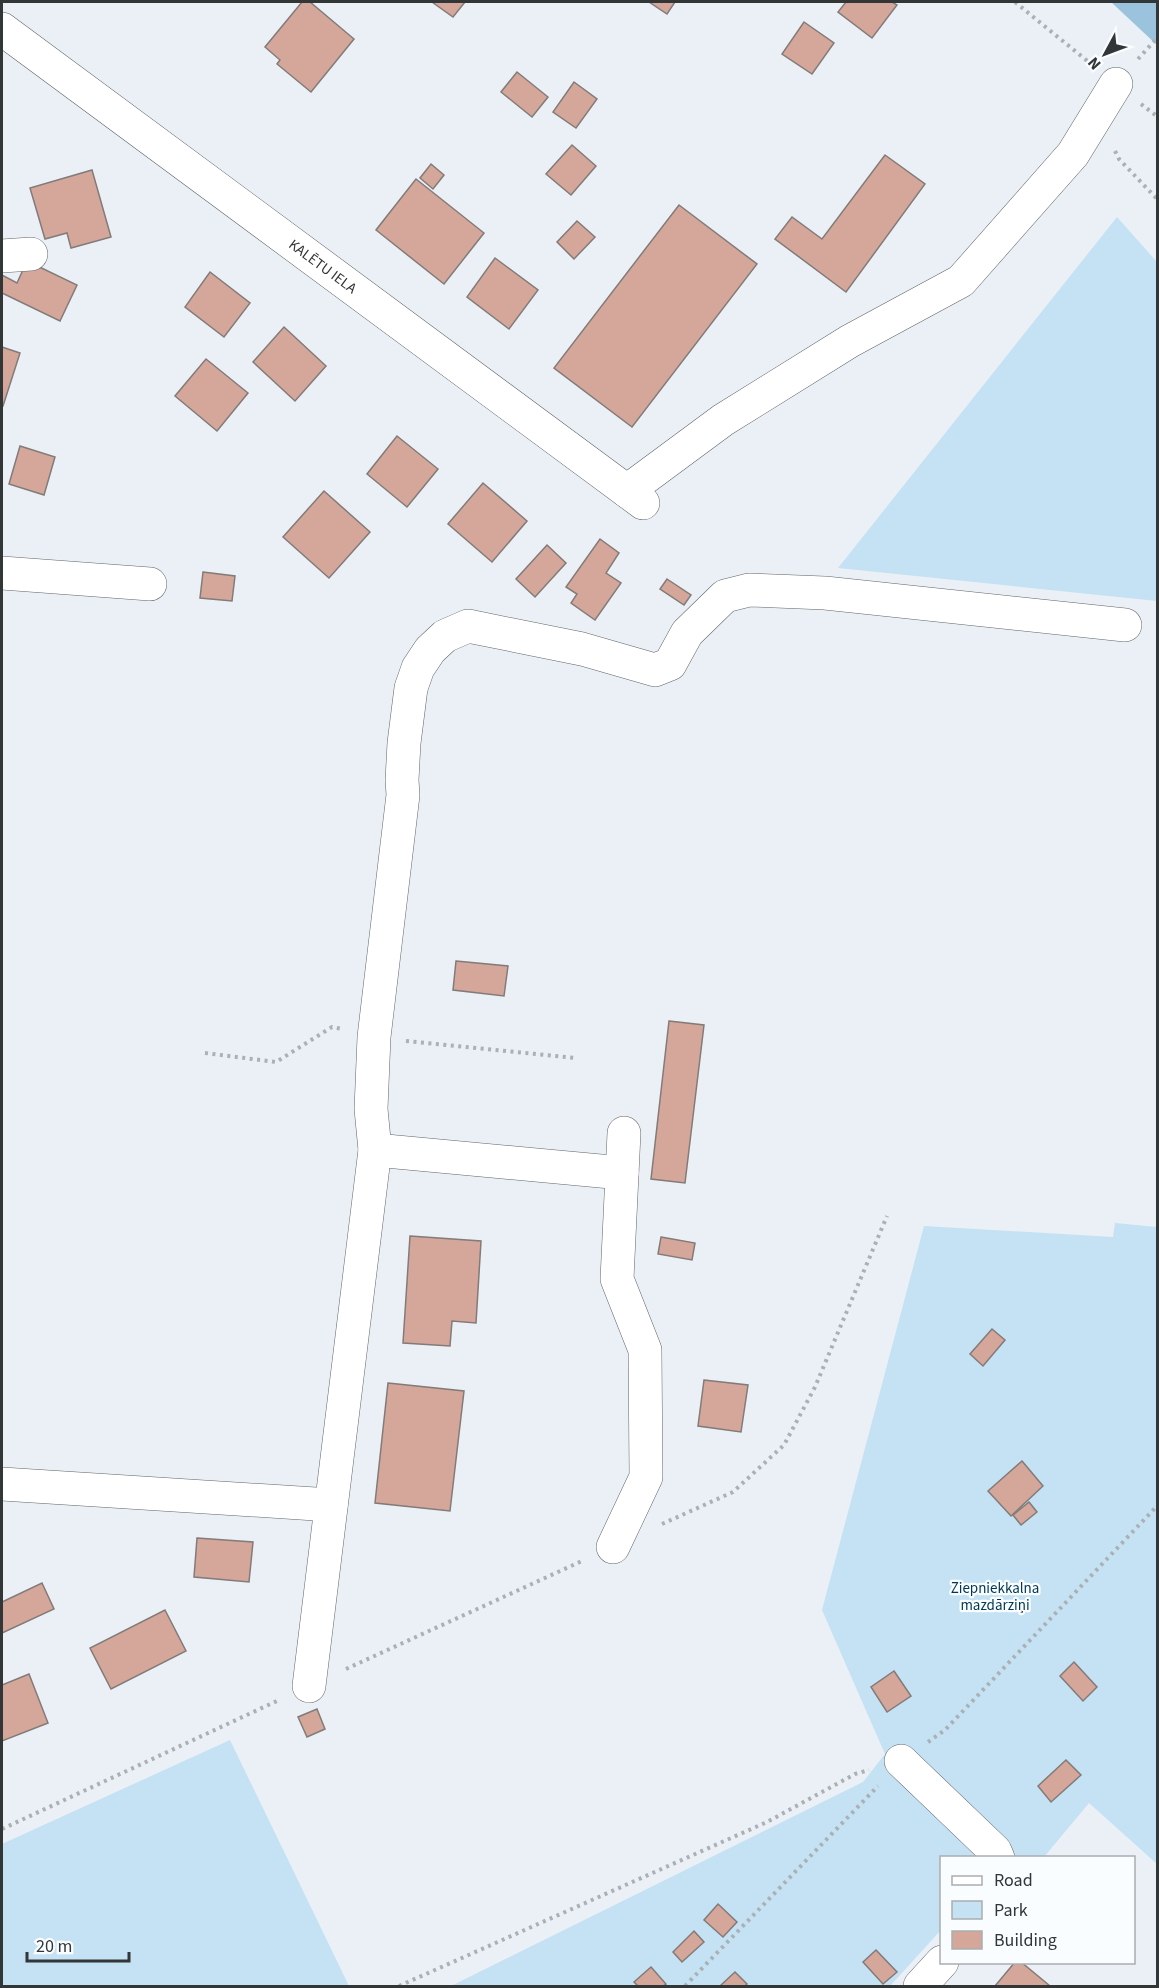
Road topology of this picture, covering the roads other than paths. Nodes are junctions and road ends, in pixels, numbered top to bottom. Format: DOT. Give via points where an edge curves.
graph roads {
  1 [pos="2,29"];
  2 [pos="1116,84"];
  3 [pos="2,573"];
  4 [pos="150,584"];
  5 [pos="1125,625"];
  6 [pos="624,1133"];
  7 [pos="375,1150"];
  8 [pos="622,1173"];
  9 [pos="2,1484"];
  10 [pos="332,1505"];
  11 [pos="613,1546"];
  12 [pos="309,1686"];
  13 [pos="902,1761"];
  14 [pos="998,1856"];
  15 [pos="940,1964"];
  16 [pos="920,1986"];
  1 -- 2 [label="street, KALĒTU IELA" via="635,497 742,408 850,341 961,281 1073,154"];
  3 -- 4 [label="street"];
  5 -- 7 [label="street" via="825,593 749,590 725,596 687,633 670,664 655,670 582,649 468,626 445,636 418,668 411,688 403,795 374,1037 371,1109"];
  6 -- 8 [label="street"];
  7 -- 8 [label="street"];
  7 -- 10 [label="street"];
  8 -- 11 [label="street" via="616,1279 645,1350 646,1477"];
  9 -- 10 [label="street"];
  10 -- 12 [label="street"];
  13 -- 14 [label="street"];
  15 -- 16 [label="street"];
}
